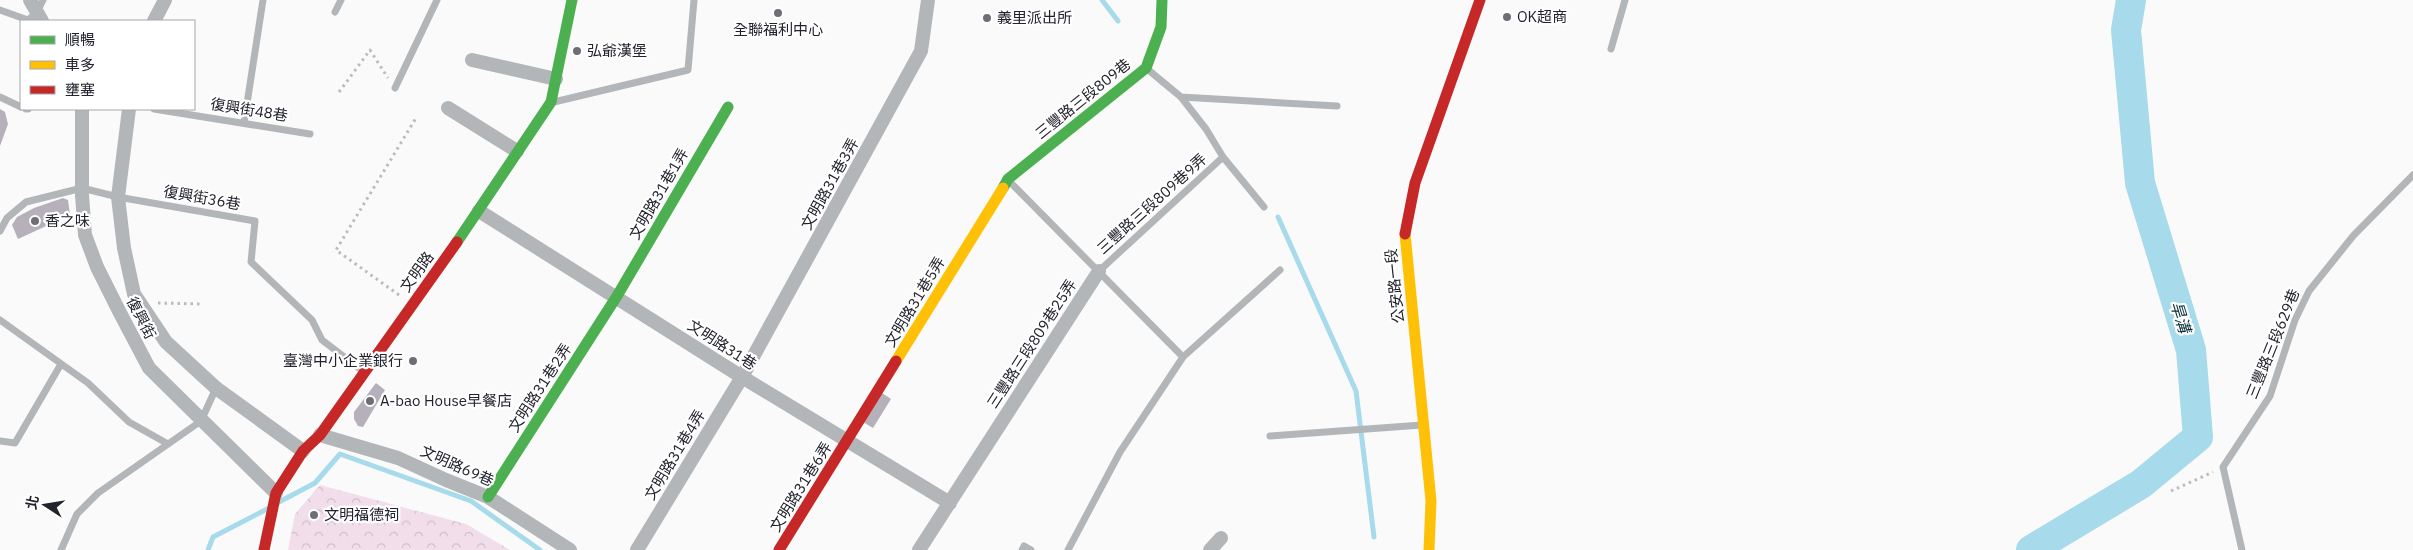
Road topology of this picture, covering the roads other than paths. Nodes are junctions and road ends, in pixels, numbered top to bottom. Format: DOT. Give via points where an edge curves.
graph roads {
  1 [pos="165,0"];
  2 [pos="263,0"];
  3 [pos="341,0"];
  4 [pos="438,0"];
  5 [pos="572,0"];
  6 [pos="694,0"];
  7 [pos="928,0"];
  8 [pos="1162,0"];
  9 [pos="1480,0"];
  10 [pos="1625,0"];
  11 [pos="0,10"];
  12 [pos="40,12"];
  13 [pos="335,12"];
  14 [pos="155,20"];
  15 [pos="1612,49"];
  16 [pos="472,60"];
  17 [pos="1146,68"];
  18 [pos="556,80"];
  19 [pos="395,88"];
  20 [pos="1181,97"];
  21 [pos="0,98"];
  22 [pos="551,102"];
  23 [pos="1336,106"];
  24 [pos="20,107"];
  25 [pos="728,107"];
  26 [pos="448,108"];
  27 [pos="82,110"];
  28 [pos="129,110"];
  29 [pos="160,110"];
  30 [pos="244,123"];
  31 [pos="310,134"];
  32 [pos="517,151"];
  33 [pos="1224,157"];
  34 [pos="2413,175"];
  35 [pos="1008,180"];
  36 [pos="82,188"];
  37 [pos="118,198"];
  38 [pos="1264,207"];
  39 [pos="479,210"];
  40 [pos="0,229"];
  41 [pos="1280,270"];
  42 [pos="1099,271"];
  43 [pos="617,296"];
  44 [pos="0,320"];
  45 [pos="1183,357"];
  46 [pos="61,364"];
  47 [pos="364,372"];
  48 [pos="742,377"];
  49 [pos="216,388"];
  50 [pos="201,421"];
  51 [pos="1425,425"];
  52 [pos="320,435"];
  53 [pos="1270,436"];
  54 [pos="848,440"];
  55 [pos="0,441"];
  56 [pos="168,444"];
  57 [pos="303,451"];
  58 [pos="276,493"];
  59 [pos="488,497"];
  60 [pos="950,503"];
  61 [pos="1222,538"];
  62 [pos="61,550"];
  63 [pos="264,550"];
  64 [pos="570,550"];
  65 [pos="637,550"];
  66 [pos="779,550"];
  67 [pos="919,550"];
  68 [pos="1068,550"];
  69 [pos="1210,550"];
  70 [pos="1430,550"];
  71 [pos="2242,550"];
  1 -- 14 [label="street"];
  2 -- 30 [label="lane"];
  3 -- 13 [label="lane"];
  4 -- 19 [label="lane"];
  5 -- 18 [label="street, 文明路"];
  6 -- 22 [label="lane" via="688,70"];
  7 -- 48 [label="street, 文明路31巷3弄" via="921,51"];
  8 -- 17 [label="street, 三豐路三段809巷" via="1161,27"];
  9 -- 51 [label="street, 公安路一段" via="1415,183 1404,237"];
  10 -- 15 [label="lane"];
  11 -- 12 [label="lane" via="28,20"];
  16 -- 18 [label="street"];
  17 -- 20 [label="lane, 三豐路三段809巷9弄"];
  17 -- 35 [label="street, 三豐路三段809巷"];
  18 -- 22 [label="street, 文明路"];
  20 -- 23 [label="lane"];
  20 -- 33 [label="lane, 三豐路三段809巷9弄"];
  21 -- 24 [label="lane"];
  22 -- 32 [label="street, 文明路"];
  25 -- 43 [label="street, 文明路31巷1弄"];
  26 -- 32 [label="street"];
  27 -- 36 [label="street, 復興街"];
  28 -- 37 [label="street, 復興街"];
  29 -- 30 [label="lane, 復興街48巷"];
  30 -- 31 [label="lane, 復興街48巷"];
  32 -- 39 [label="street, 文明路"];
  33 -- 38 [label="lane, 三豐路三段809巷9弄"];
  33 -- 42 [label="lane, 三豐路三段809巷9弄"];
  34 -- 71 [label="lane, 三豐路三段629巷" via="2353,236 2309,291 2295,320 2270,396 2223,467"];
  35 -- 42 [label="lane"];
  35 -- 54 [label="street, 文明路31巷5弄"];
  36 -- 37 [label="lane, 復興街36巷"];
  36 -- 40 [label="lane" via="26,202 7,218"];
  36 -- 50 [label="street, 復興街" via="86,234 97,267 119,311 149,368"];
  37 -- 47 [label="lane, 復興街36巷" via="255,221 251,262 312,320 322,340"];
  37 -- 49 [label="street, 復興街" via="134,294 166,342"];
  39 -- 43 [label="street, 文明路31巷"];
  39 -- 47 [label="street, 文明路"];
  41 -- 45 [label="lane"];
  42 -- 45 [label="lane"];
  42 -- 60 [label="street, 三豐路三段809巷25弄"];
  43 -- 48 [label="street, 文明路31巷"];
  43 -- 59 [label="street, 文明路31巷2弄"];
  44 -- 46 [label="lane"];
  45 -- 68 [label="lane" via="1120,452"];
  46 -- 55 [label="lane" via="15,443"];
  46 -- 56 [label="lane" via="88,383 129,422"];
  47 -- 52 [label="street, 文明路"];
  48 -- 54 [label="street, 文明路31巷"];
  48 -- 65 [label="street, 文明路31巷4弄"];
  49 -- 50 [label="lane"];
  49 -- 57 [label="street, 復興街"];
  50 -- 56 [label="lane"];
  50 -- 58 [label="street, 復興街"];
  51 -- 53 [label="lane"];
  51 -- 70 [label="street, 公安路一段" via="1432,501"];
  52 -- 57 [label="street, 文明路"];
  52 -- 59 [label="street, 文明路69巷" via="398,458"];
  54 -- 60 [label="street, 文明路31巷"];
  54 -- 66 [label="street, 文明路31巷6弄"];
  56 -- 62 [label="lane" via="98,493 77,514"];
  57 -- 58 [label="street, 文明路"];
  58 -- 63 [label="street, 文明路"];
  59 -- 64 [label="street, 文明路69巷"];
  60 -- 67 [label="street, 三豐路三段809巷25弄"];
  61 -- 69 [label="street"];
}
